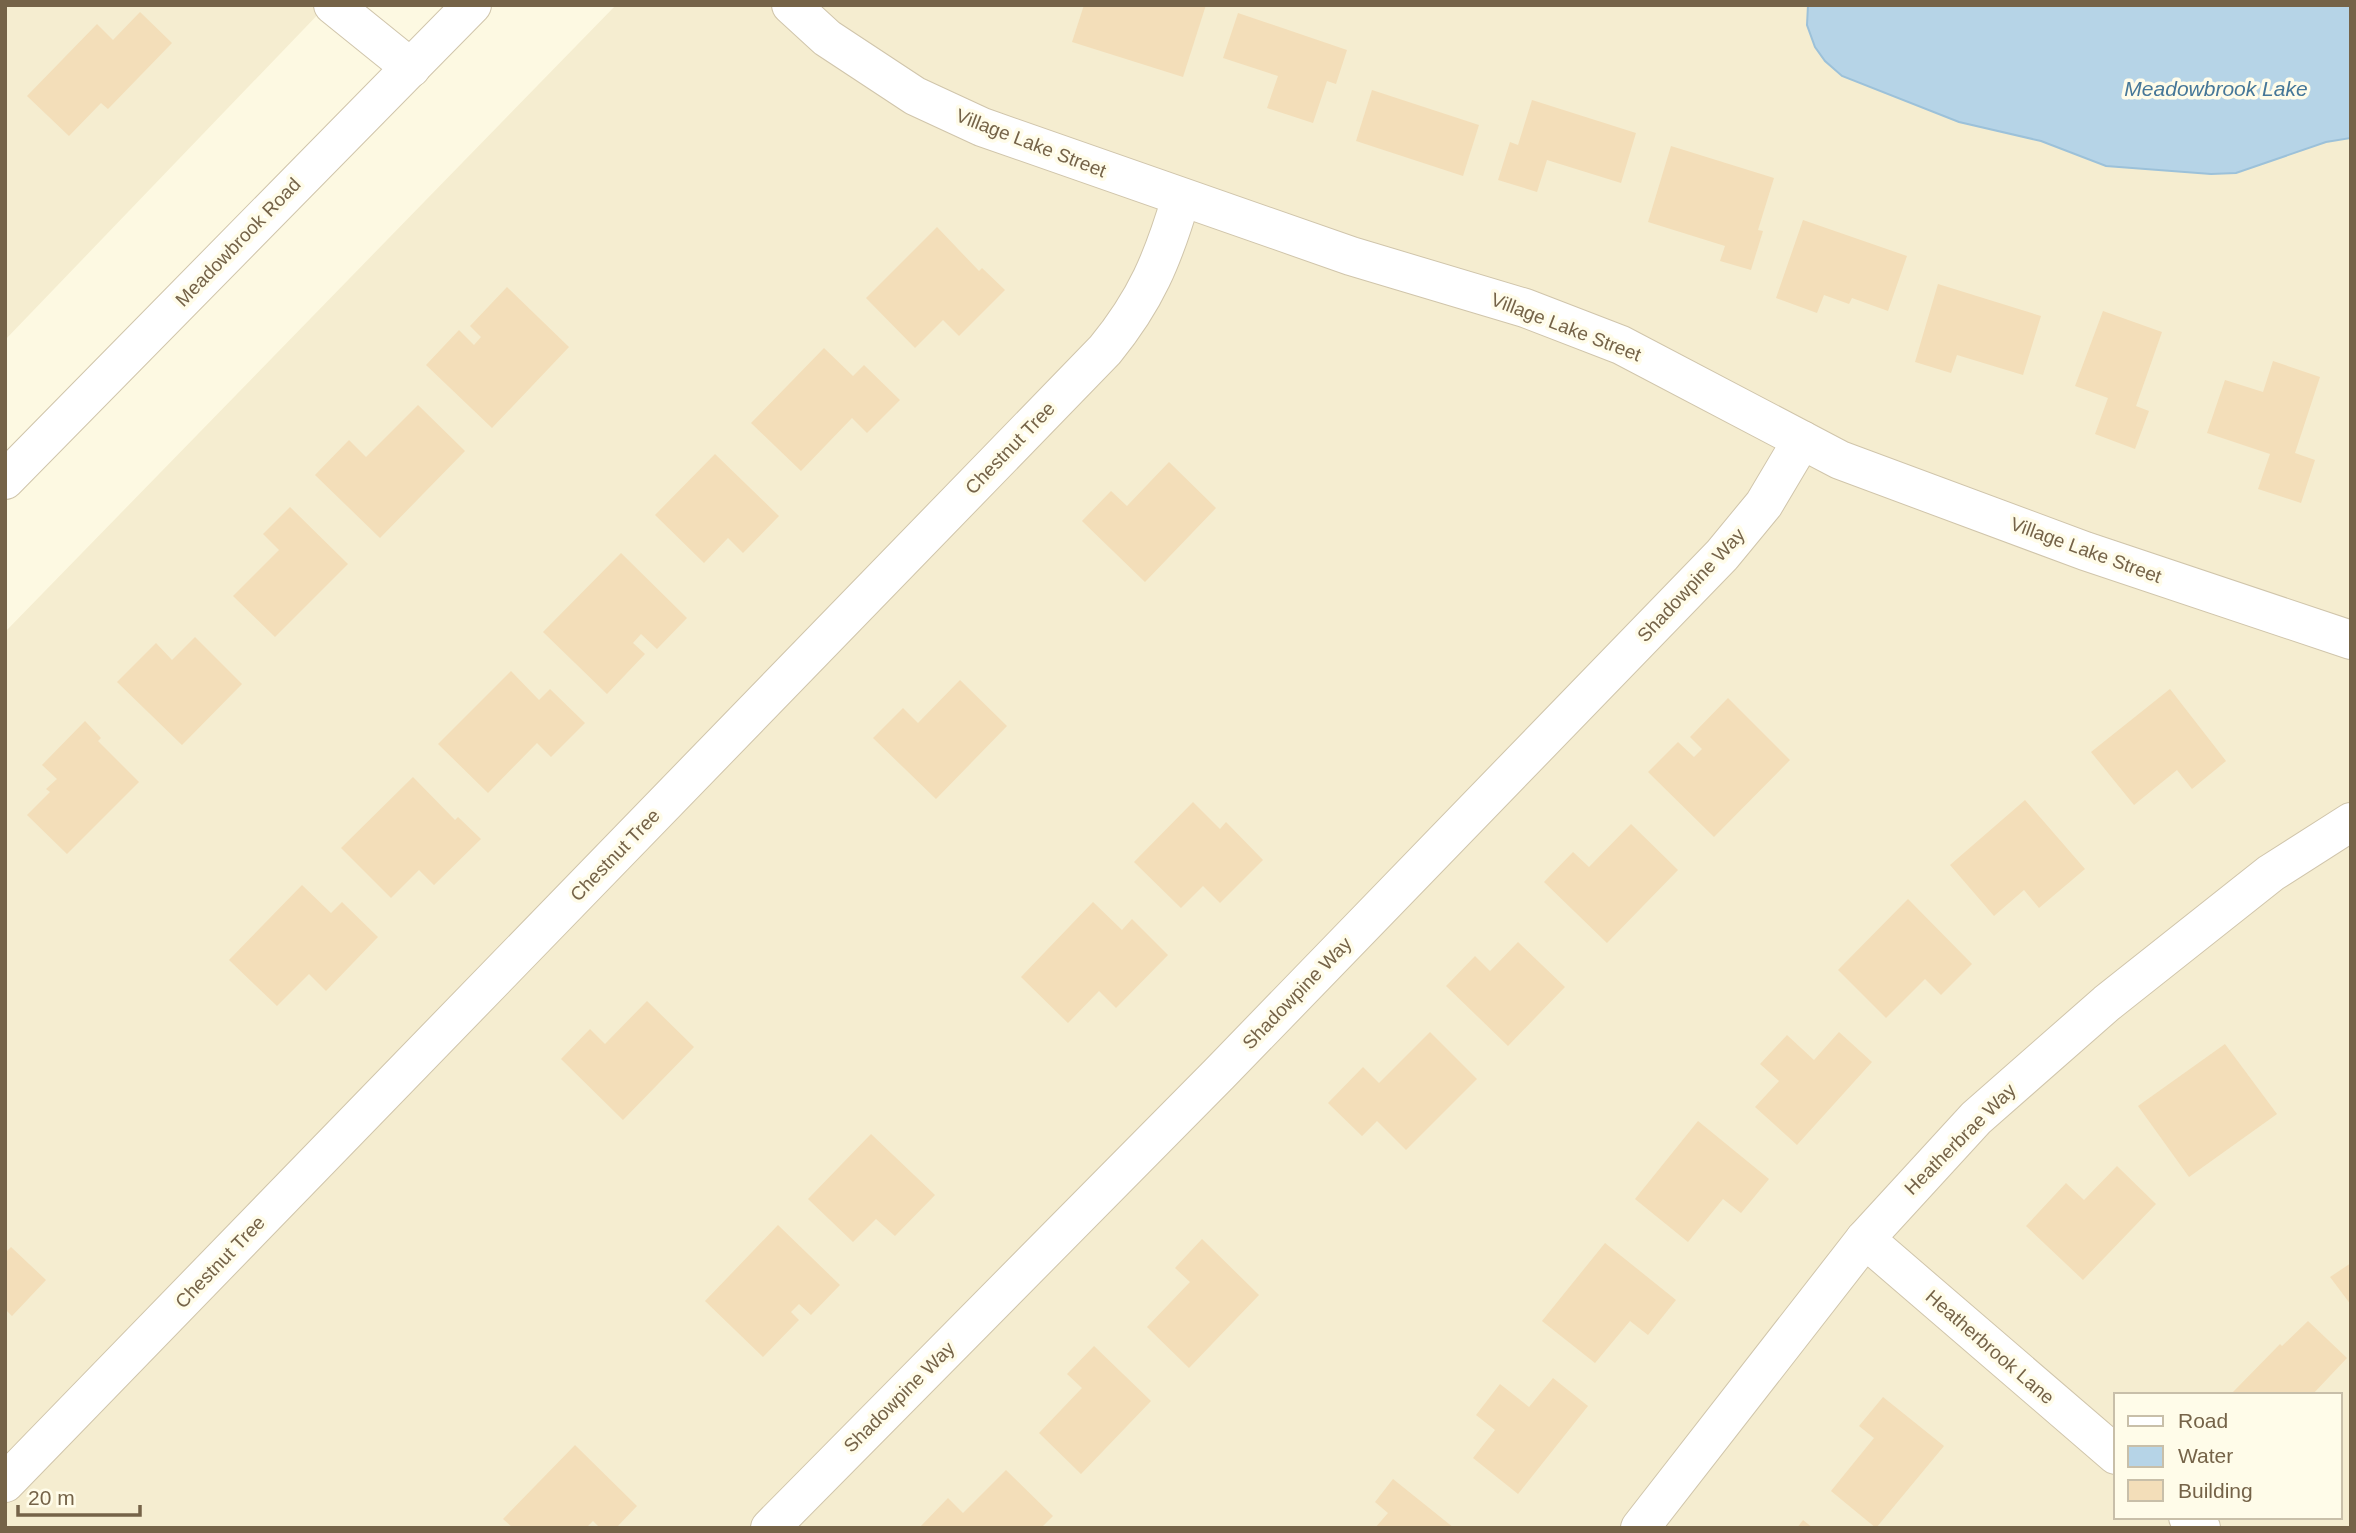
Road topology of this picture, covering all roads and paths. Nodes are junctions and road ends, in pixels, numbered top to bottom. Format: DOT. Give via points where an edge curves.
graph roads {
  1 [pos="333,5"];
  2 [pos="472,5"];
  3 [pos="791,5"];
  4 [pos="411,68"];
  5 [pos="1181,198"];
  6 [pos="1802,440"];
  7 [pos="5,480"];
  8 [pos="2351,640"];
  9 [pos="2351,822"];
  10 [pos="1865,1239"];
  11 [pos="2114,1453"];
  12 [pos="5,1483"];
  13 [pos="770,1528"];
  14 [pos="1640,1528"];
  1 -- 4 [label="street"];
  2 -- 4 [label="street, Meadowbrook Road"];
  3 -- 5 [label="street, Village Lake Street" via="827,38 915,96 982,127"];
  4 -- 7 [label="street, Meadowbrook Road"];
  5 -- 6 [label="street, Village Lake Street" via="1351,256 1525,307 1620,345"];
  5 -- 12 [label="street, Chestnut Tree" via="1149,288 1105,350"];
  6 -- 8 [label="street, Village Lake Street" via="1840,460 2085,551"];
  6 -- 13 [label="street, Shadowpine Way" via="1764,504 1722,555"];
  9 -- 10 [label="street, Heatherbrae Way" via="2271,873 2107,1003 1976,1118"];
  10 -- 11 [label="street, Heatherbrook Lane"];
  10 -- 14 [label="street, Heatherbrae Way"];
}
